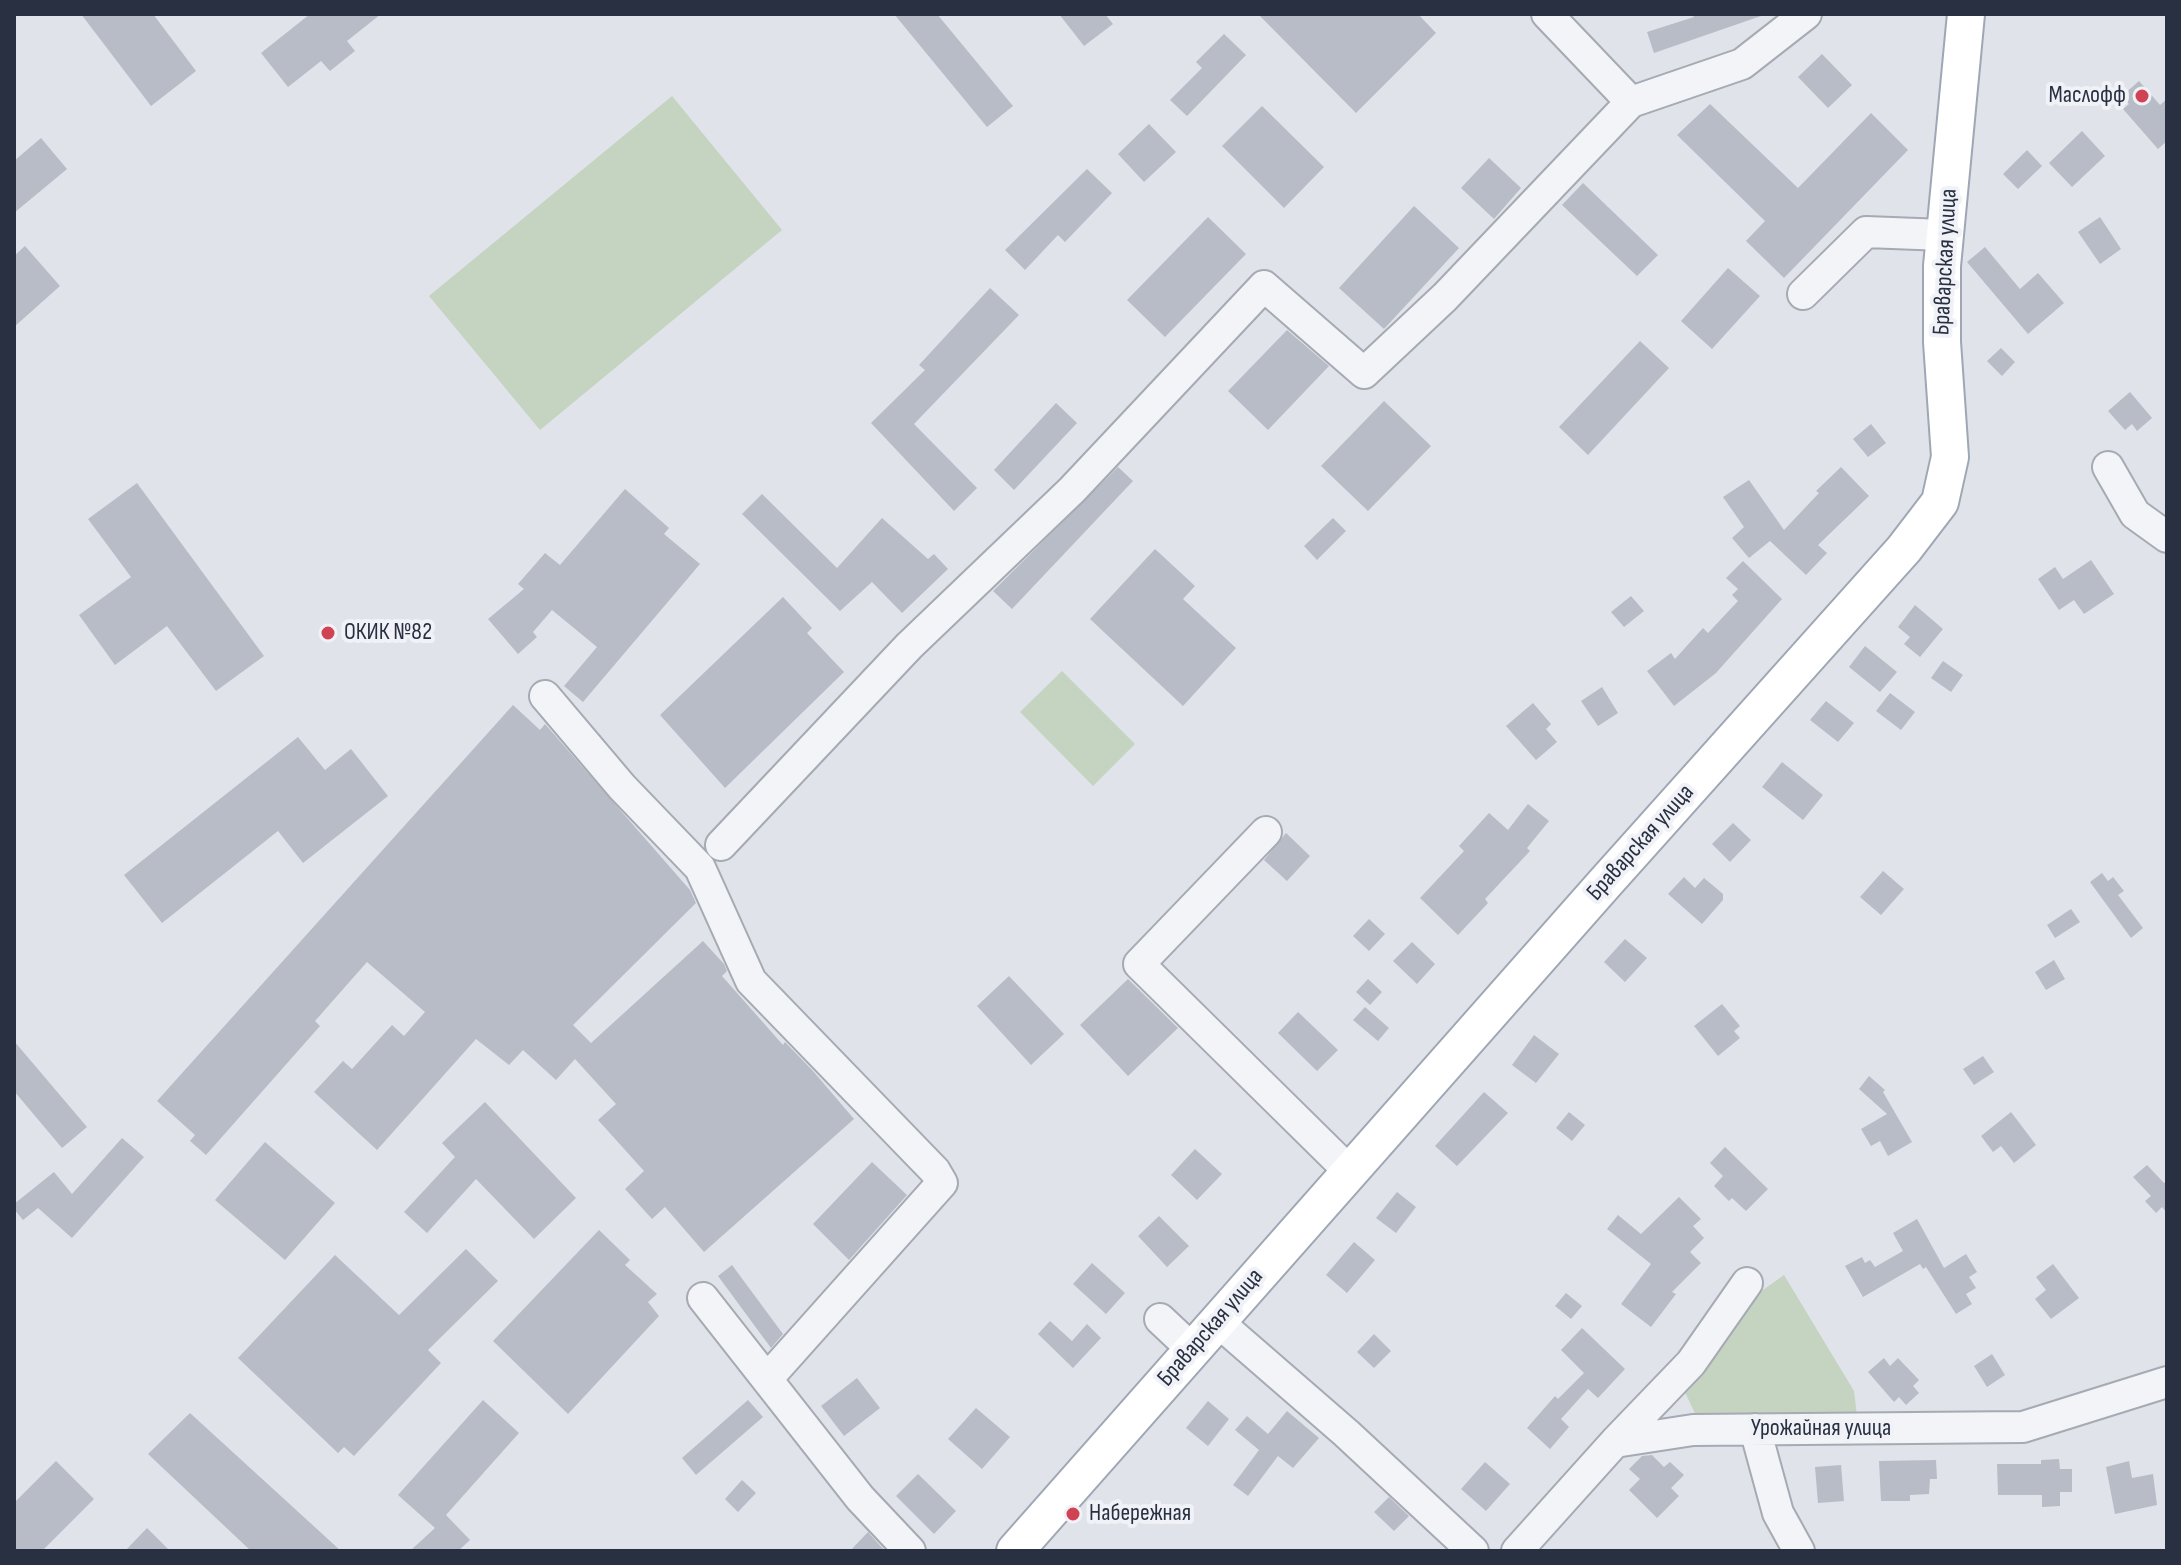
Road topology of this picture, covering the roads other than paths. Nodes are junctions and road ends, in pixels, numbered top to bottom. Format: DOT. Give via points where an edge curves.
graph roads {
  1 [pos="1547,14"];
  2 [pos="1806,14"];
  3 [pos="1966,14"];
  4 [pos="1631,102"];
  5 [pos="1944,235"];
  6 [pos="1803,294"];
  7 [pos="2108,467"];
  8 [pos="2167,537"];
  9 [pos="545,696"];
  10 [pos="1266,832"];
  11 [pos="721,845"];
  12 [pos="1349,1171"];
  13 [pos="1747,1283"];
  14 [pos="703,1298"];
  15 [pos="1160,1319"];
  16 [pos="1217,1321"];
  17 [pos="1193,1350"];
  18 [pos="767,1379"];
  19 [pos="2167,1382"];
  20 [pos="1755,1429"];
  21 [pos="1615,1442"];
  22 [pos="910,1551"];
  23 [pos="1015,1551"];
  24 [pos="1473,1551"];
  25 [pos="1517,1551"];
  26 [pos="1799,1551"];
  1 -- 4 [label="street"];
  2 -- 4 [label="street" via="1742,64"];
  3 -- 5 [label="main road, Браварская улица"];
  4 -- 11 [label="street" via="1445,297 1364,373 1264,286 1072,490 909,646"];
  5 -- 6 [label="street" via="1866,232"];
  5 -- 12 [label="main road, Браварская улица" via="1942,342 1950,457 1940,502 1904,549"];
  7 -- 8 [label="street" via="2135,514"];
  9 -- 18 [label="street" via="700,868 751,981 942,1183"];
  10 -- 12 [label="street" via="1139,964"];
  12 -- 16 [label="main road, Браварская улица"];
  13 -- 21 [label="street" via="1691,1363"];
  14 -- 18 [label="street"];
  15 -- 17 [label="street"];
  16 -- 17 [label="main road, Браварская улица"];
  16 -- 24 [label="street"];
  17 -- 23 [label="main road, Браварская улица"];
  18 -- 22 [label="street" via="860,1498"];
  19 -- 20 [label="street, Урожайная улица" via="2023,1427"];
  20 -- 21 [label="street, Урожайная улица" via="1693,1430"];
  20 -- 26 [label="street" via="1778,1513"];
  21 -- 25 [label="street"];
}
